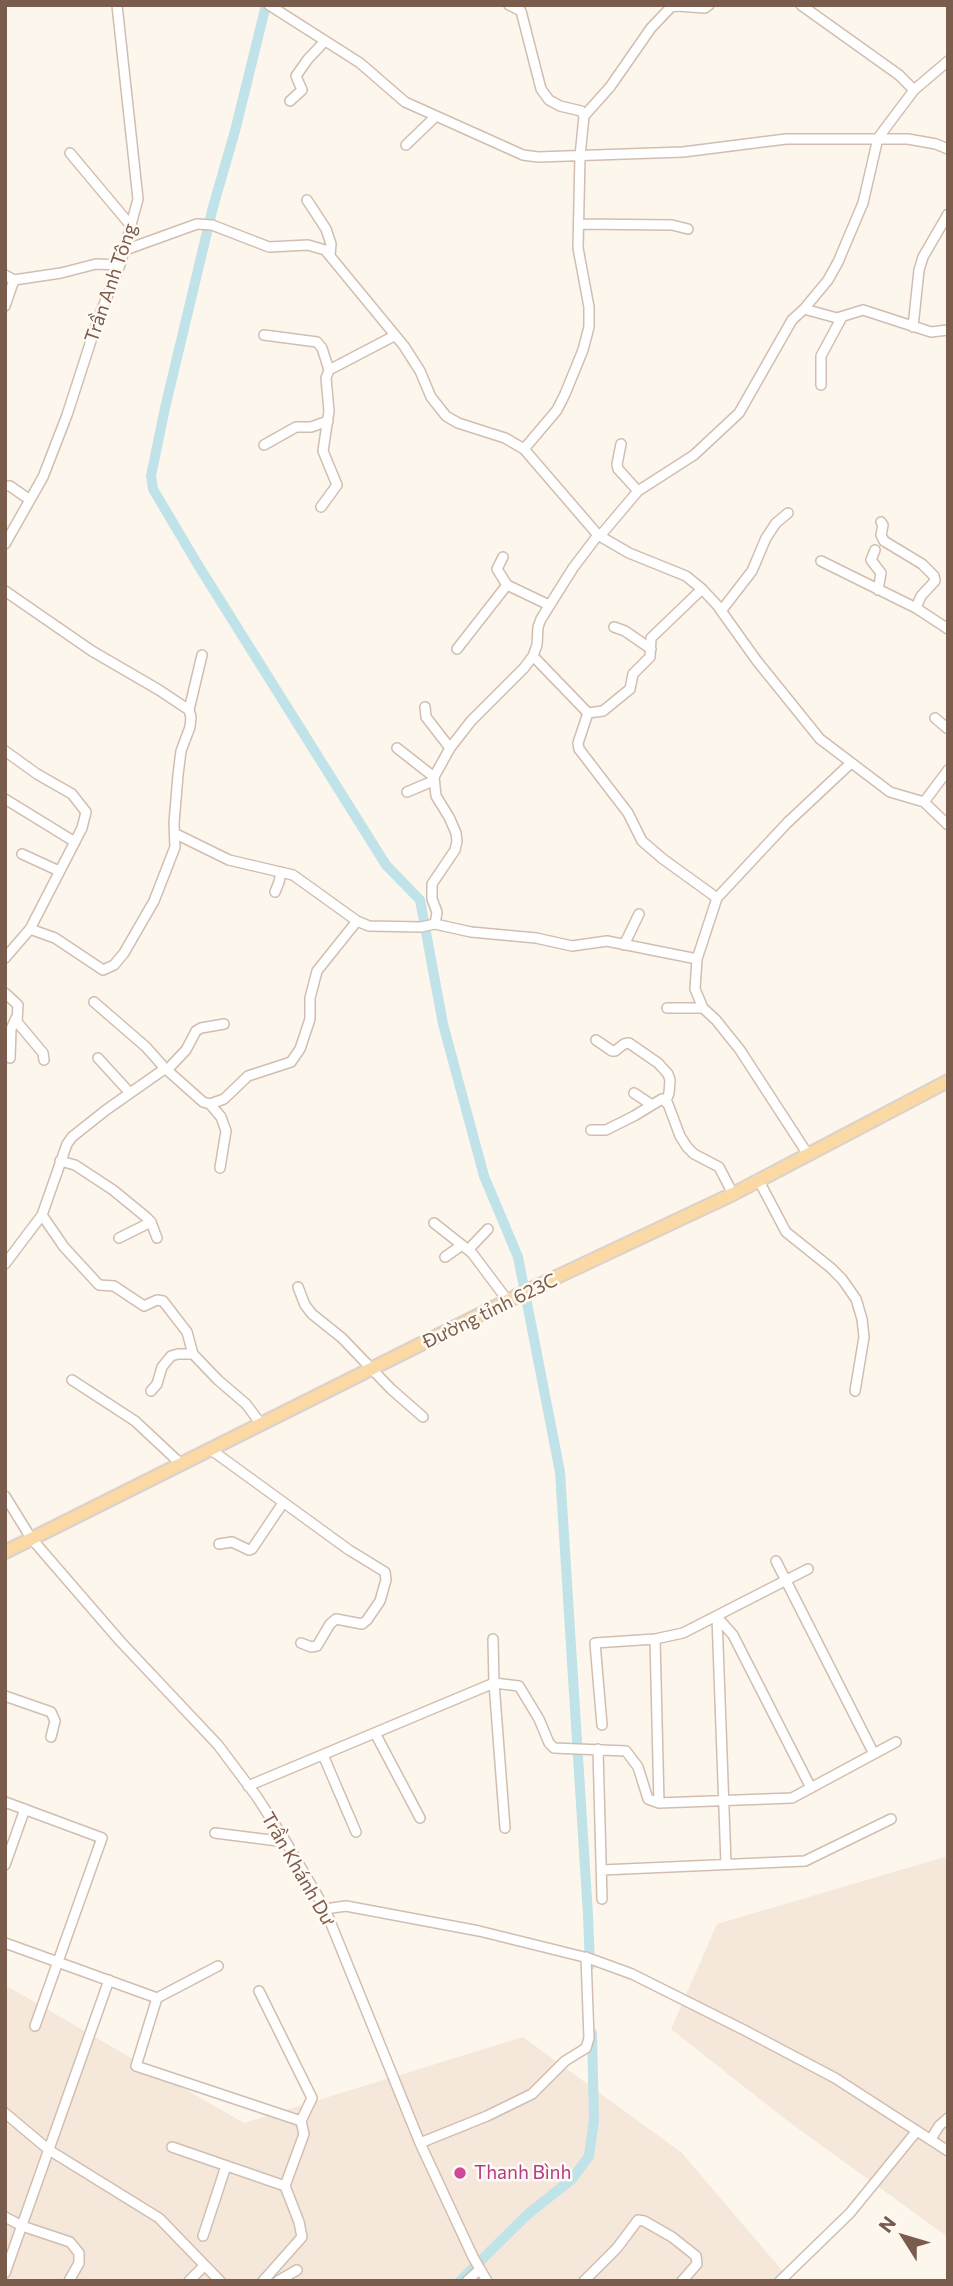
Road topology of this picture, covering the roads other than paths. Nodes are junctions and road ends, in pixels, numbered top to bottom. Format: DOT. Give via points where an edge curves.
graph roads {
  1 [pos="117,5"];
  2 [pos="509,5"];
  3 [pos="531,5"];
  4 [pos="709,5"];
  5 [pos="801,5"];
  6 [pos="270,6"];
  7 [pos="521,11"];
  8 [pos="325,41"];
  9 [pos="948,61"];
  10 [pos="914,90"];
  11 [pos="290,101"];
  12 [pos="584,116"];
  13 [pos="435,117"];
  14 [pos="878,138"];
  15 [pos="406,145"];
  16 [pos="948,149"];
  17 [pos="70,153"];
  18 [pos="580,156"];
  19 [pos="307,200"];
  20 [pos="948,214"];
  21 [pos="580,225"];
  22 [pos="132,227"];
  23 [pos="688,229"];
  24 [pos="125,250"];
  25 [pos="330,255"];
  26 [pos="120,265"];
  27 [pos="10,278"];
  28 [pos="5,306"];
  29 [pos="804,309"];
  30 [pos="842,317"];
  31 [pos="913,327"];
  32 [pos="948,330"];
  33 [pos="264,335"];
  34 [pos="394,335"];
  35 [pos="329,370"];
  36 [pos="821,385"];
  37 [pos="328,422"];
  38 [pos="621,444"];
  39 [pos="264,445"];
  40 [pos="524,449"];
  41 [pos="5,486"];
  42 [pos="638,491"];
  43 [pos="30,500"];
  44 [pos="321,507"];
  45 [pos="788,513"];
  46 [pos="881,522"];
  47 [pos="599,536"];
  48 [pos="5,544"];
  49 [pos="875,550"];
  50 [pos="503,557"];
  51 [pos="821,561"];
  52 [pos="507,585"];
  53 [pos="702,589"];
  54 [pos="878,590"];
  55 [pos="5,591"];
  56 [pos="549,605"];
  57 [pos="916,608"];
  58 [pos="721,611"];
  59 [pos="614,627"];
  60 [pos="948,629"];
  61 [pos="457,649"];
  62 [pos="650,649"];
  63 [pos="202,655"];
  64 [pos="533,656"];
  65 [pos="425,707"];
  66 [pos="190,710"];
  67 [pos="589,713"];
  68 [pos="935,718"];
  69 [pos="948,729"];
  70 [pos="397,748"];
  71 [pos="450,748"];
  72 [pos="5,751"];
  73 [pos="851,763"];
  74 [pos="948,770"];
  75 [pos="433,779"];
  76 [pos="407,792"];
  77 [pos="5,799"];
  78 [pos="924,802"];
  79 [pos="948,825"];
  80 [pos="176,834"];
  81 [pos="75,842"];
  82 [pos="22,854"];
  83 [pos="59,871"];
  84 [pos="281,872"];
  85 [pos="275,892"];
  86 [pos="717,898"];
  87 [pos="639,914"];
  88 [pos="357,921"];
  89 [pos="428,925"];
  90 [pos="30,929"];
  91 [pos="624,945"];
  92 [pos="5,958"];
  93 [pos="697,959"];
  94 [pos="5,993"];
  95 [pos="94,1002"];
  96 [pos="667,1008"];
  97 [pos="703,1008"];
  98 [pos="16,1018"];
  99 [pos="224,1024"];
  100 [pos="596,1040"];
  101 [pos="10,1058"];
  102 [pos="98,1058"];
  103 [pos="44,1060"];
  104 [pos="165,1070"];
  105 [pos="948,1081"];
  106 [pos="130,1093"];
  107 [pos="634,1093"];
  108 [pos="666,1101"];
  109 [pos="210,1104"];
  110 [pos="652,1105"];
  111 [pos="591,1130"];
  112 [pos="807,1153"];
  113 [pos="60,1161"];
  114 [pos="220,1168"];
  115 [pos="758,1180"];
  116 [pos="733,1194"];
  117 [pos="42,1215"];
  118 [pos="151,1222"];
  119 [pos="434,1223"];
  120 [pos="488,1229"];
  121 [pos="119,1238"];
  122 [pos="157,1238"];
  123 [pos="465,1247"];
  124 [pos="444,1257"];
  125 [pos="5,1264"];
  126 [pos="298,1287"];
  127 [pos="508,1301"];
  128 [pos="193,1354"];
  129 [pos="372,1369"];
  130 [pos="72,1380"];
  131 [pos="151,1391"];
  132 [pos="855,1391"];
  133 [pos="424,1416"];
  134 [pos="261,1424"];
  135 [pos="209,1449"];
  136 [pos="181,1464"];
  137 [pos="5,1496"];
  138 [pos="283,1503"];
  139 [pos="31,1538"];
  140 [pos="219,1544"];
  141 [pos="5,1552"];
  142 [pos="776,1561"];
  143 [pos="808,1569"];
  144 [pos="786,1580"];
  145 [pos="716,1617"];
  146 [pos="494,1639"];
  147 [pos="655,1639"];
  148 [pos="301,1643"];
  149 [pos="494,1683"];
  150 [pos="5,1696"];
  151 [pos="602,1725"];
  152 [pos="375,1733"];
  153 [pos="51,1737"];
  154 [pos="896,1742"];
  155 [pos="598,1749"];
  156 [pos="874,1754"];
  157 [pos="323,1755"];
  158 [pos="248,1786"];
  159 [pos="811,1788"];
  160 [pos="723,1801"];
  161 [pos="5,1802"];
  162 [pos="659,1803"];
  163 [pos="25,1809"];
  164 [pos="420,1818"];
  165 [pos="891,1819"];
  166 [pos="505,1828"];
  167 [pos="356,1832"];
  168 [pos="215,1833"];
  169 [pos="286,1842"];
  170 [pos="726,1864"];
  171 [pos="5,1865"];
  172 [pos="601,1870"];
  173 [pos="602,1899"];
  174 [pos="325,1909"];
  175 [pos="5,1943"];
  176 [pos="590,1958"];
  177 [pos="57,1962"];
  178 [pos="218,1966"];
  179 [pos="108,1980"];
  180 [pos="258,1991"];
  181 [pos="157,1998"];
  182 [pos="35,2026"];
  183 [pos="5,2113"];
  184 [pos="948,2118"];
  185 [pos="301,2121"];
  186 [pos="916,2132"];
  187 [pos="931,2139"];
  188 [pos="420,2143"];
  189 [pos="172,2147"];
  190 [pos="49,2150"];
  191 [pos="948,2151"];
  192 [pos="226,2166"];
  193 [pos="285,2186"];
  194 [pos="5,2217"];
  195 [pos="22,2226"];
  196 [pos="203,2236"];
  197 [pos="204,2266"];
  198 [pos="478,2269"];
  199 [pos="297,2270"];
  200 [pos="5,2273"];
  201 [pos="69,2281"];
  202 [pos="189,2281"];
  203 [pos="220,2281"];
  204 [pos="263,2281"];
  205 [pos="278,2281"];
  206 [pos="467,2281"];
  207 [pos="487,2281"];
  208 [pos="584,2281"];
  209 [pos="682,2281"];
  210 [pos="780,2281"];
  1 -- 22 [label="street, Trần Anh Tông" via="138,199"];
  2 -- 7 [label="street"];
  3 -- 7 [label="street"];
  4 -- 12 [label="street" via="671,7"];
  5 -- 10 [label="street"];
  6 -- 8 [label="street"];
  7 -- 12 [label="street" via="541,89 549,100"];
  8 -- 11 [label="street" via="296,76 302,90"];
  8 -- 13 [label="street" via="360,63 405,102"];
  9 -- 10 [label="street"];
  10 -- 14 [label="street"];
  12 -- 18 [label="street"];
  13 -- 15 [label="street"];
  13 -- 18 [label="street" via="523,155"];
  14 -- 16 [label="street" via="908,139"];
  14 -- 18 [label="street" via="786,139 683,152"];
  14 -- 29 [label="street" via="863,203 838,262"];
  17 -- 22 [label="street"];
  18 -- 21 [label="street"];
  19 -- 25 [label="street" via="326,229"];
  20 -- 31 [label="street" via="923,257"];
  21 -- 23 [label="street"];
  21 -- 40 [label="street" via="578,248 589,327 557,410"];
  22 -- 24 [label="street, Trần Anh Tông"];
  24 -- 25 [label="street" via="197,224 264,246 316,246"];
  24 -- 26 [label="street, Trần Anh Tông"];
  25 -- 34 [label="street"];
  26 -- 27 [label="street" via="96,264"];
  26 -- 43 [label="street, Trần Anh Tông" via="67,415"];
  27 -- 28 [label="street"];
  29 -- 30 [label="street"];
  29 -- 42 [label="street" via="792,320 739,414 694,455"];
  30 -- 31 [label="street" via="863,310"];
  30 -- 36 [label="street" via="821,356"];
  31 -- 32 [label="street"];
  33 -- 35 [label="street" via="317,342"];
  34 -- 35 [label="street"];
  34 -- 40 [label="street" via="446,416"];
  35 -- 37 [label="street"];
  37 -- 39 [label="street" via="296,427"];
  37 -- 44 [label="street" via="323,452 337,485"];
  38 -- 42 [label="street" via="618,469"];
  40 -- 47 [label="street"];
  41 -- 43 [label="street"];
  42 -- 47 [label="street"];
  43 -- 48 [label="street, Trần Anh Tông"];
  45 -- 58 [label="street" via="776,523 752,571"];
  46 -- 57 [label="street" via="884,541 934,576"];
  47 -- 53 [label="street" via="686,576"];
  47 -- 56 [label="street"];
  49 -- 54 [label="street" via="872,563 881,573"];
  50 -- 52 [label="street" via="497,569"];
  51 -- 54 [label="street"];
  52 -- 56 [label="street"];
  52 -- 61 [label="street"];
  53 -- 58 [label="street"];
  53 -- 62 [label="street" via="651,638"];
  54 -- 57 [label="street"];
  55 -- 66 [label="street"];
  56 -- 64 [label="street" via="538,627"];
  57 -- 60 [label="street"];
  58 -- 73 [label="street" via="820,739"];
  59 -- 62 [label="street"];
  62 -- 67 [label="street" via="650,657 632,674 629,689 603,711"];
  63 -- 66 [label="street"];
  64 -- 67 [label="street"];
  64 -- 71 [label="street"];
  65 -- 71 [label="street" via="426,717"];
  66 -- 80 [label="street" via="178,775"];
  67 -- 86 [label="street" via="579,749 628,813 642,841"];
  68 -- 69 [label="street"];
  70 -- 75 [label="street"];
  71 -- 75 [label="street"];
  72 -- 81 [label="street" via="72,794 83,807 86,819"];
  73 -- 78 [label="street" via="890,792"];
  73 -- 86 [label="street"];
  74 -- 78 [label="street"];
  75 -- 76 [label="street"];
  75 -- 89 [label="street" via="457,841 432,884 437,912"];
  77 -- 81 [label="street"];
  78 -- 79 [label="street"];
  80 -- 84 [label="street" via="229,860"];
  80 -- 90 [label="street" via="154,901 110,968 103,970 55,938"];
  81 -- 83 [label="street"];
  82 -- 83 [label="street"];
  83 -- 90 [label="street"];
  84 -- 85 [label="street"];
  84 -- 88 [label="street" via="301,880"];
  86 -- 93 [label="street"];
  87 -- 91 [label="street"];
  88 -- 89 [label="street" via="369,926"];
  88 -- 109 [label="street" via="317,971 310,1019 296,1056 248,1076 224,1099"];
  89 -- 91 [label="street" via="572,946 607,941"];
  90 -- 92 [label="street"];
  91 -- 93 [label="street"];
  93 -- 97 [label="street" via="695,989"];
  94 -- 98 [label="street" via="18,1005"];
  95 -- 104 [label="street"];
  96 -- 97 [label="street"];
  97 -- 112 [label="street" via="740,1050"];
  98 -- 101 [label="street"];
  98 -- 103 [label="street"];
  99 -- 104 [label="street" via="196,1031 186,1050"];
  100 -- 108 [label="street" via="612,1051 629,1043 664,1068 670,1087"];
  102 -- 106 [label="street"];
  104 -- 106 [label="street"];
  104 -- 109 [label="street"];
  105 -- 112 [label="main road, Đường tỉnh 623C"];
  106 -- 113 [label="street" via="72,1138"];
  107 -- 110 [label="street"];
  108 -- 110 [label="street"];
  108 -- 116 [label="street" via="687,1147 719,1167"];
  109 -- 114 [label="street" via="226,1131"];
  110 -- 111 [label="street" via="606,1130"];
  112 -- 115 [label="main road, Đường tỉnh 623C"];
  113 -- 117 [label="street"];
  113 -- 118 [label="street" via="75,1165 113,1190"];
  115 -- 116 [label="main road, Đường tỉnh 623C"];
  115 -- 132 [label="street" via="786,1231 842,1279 856,1299 864,1337"];
  116 -- 127 [label="main road, Đường tỉnh 623C"];
  117 -- 125 [label="street"];
  117 -- 128 [label="street" via="99,1285 114,1286 144,1306 163,1301 187,1332"];
  118 -- 121 [label="street"];
  118 -- 122 [label="street"];
  119 -- 123 [label="street"];
  120 -- 123 [label="street"];
  123 -- 124 [label="street"];
  123 -- 127 [label="street"];
  126 -- 129 [label="street" via="312,1314"];
  127 -- 129 [label="main road, Đường tỉnh 623C"];
  128 -- 131 [label="street" via="171,1356"];
  128 -- 134 [label="street"];
  129 -- 133 [label="street"];
  129 -- 134 [label="main road, Đường tỉnh 623C"];
  130 -- 136 [label="street" via="135,1421"];
  134 -- 135 [label="main road, Đường tỉnh 623C"];
  135 -- 136 [label="main road, Đường tỉnh 623C"];
  135 -- 138 [label="street"];
  136 -- 139 [label="main road, Đường tỉnh 623C"];
  137 -- 139 [label="street"];
  138 -- 140 [label="street" via="252,1549 232,1542"];
  138 -- 148 [label="street" via="386,1576 380,1601 362,1624 336,1619 317,1646"];
  139 -- 141 [label="main road, Đường tỉnh 623C"];
  139 -- 158 [label="street, Trần Khánh Dư" via="218,1745"];
  142 -- 144 [label="street"];
  143 -- 144 [label="street"];
  144 -- 145 [label="street"];
  144 -- 156 [label="street"];
  145 -- 147 [label="street" via="683,1633"];
  145 -- 159 [label="street" via="733,1635"];
  145 -- 160 [label="street"];
  146 -- 149 [label="street"];
  147 -- 151 [label="street" via="595,1643"];
  147 -- 162 [label="street"];
  149 -- 152 [label="street"];
  149 -- 155 [label="street" via="519,1686 554,1748"];
  149 -- 166 [label="street"];
  150 -- 153 [label="street" via="51,1712 55,1721"];
  152 -- 157 [label="street"];
  152 -- 164 [label="street"];
  154 -- 156 [label="street"];
  155 -- 162 [label="street" via="626,1751 638,1767 648,1799"];
  155 -- 172 [label="street"];
  156 -- 159 [label="street"];
  157 -- 158 [label="street"];
  157 -- 167 [label="street"];
  158 -- 169 [label="street, Trần Khánh Dư"];
  159 -- 160 [label="street" via="792,1798"];
  160 -- 162 [label="street"];
  160 -- 170 [label="street"];
  161 -- 163 [label="street"];
  163 -- 171 [label="street"];
  163 -- 177 [label="street" via="102,1838"];
  165 -- 170 [label="street" via="805,1861"];
  168 -- 169 [label="street"];
  169 -- 174 [label="street, Trần Khánh Dư"];
  170 -- 172 [label="street"];
  172 -- 173 [label="street"];
  174 -- 176 [label="street" via="346,1906"];
  174 -- 188 [label="street, Trần Khánh Dư"];
  175 -- 177 [label="street"];
  176 -- 186 [label="street" via="643,1980 835,2078"];
  176 -- 188 [label="street" via="586,2048 565,2061 532,2094"];
  177 -- 179 [label="street"];
  177 -- 182 [label="street"];
  178 -- 181 [label="street"];
  179 -- 181 [label="street"];
  179 -- 190 [label="street"];
  180 -- 185 [label="street" via="312,2098"];
  181 -- 185 [label="street" via="136,2066"];
  183 -- 190 [label="street"];
  184 -- 187 [label="street"];
  185 -- 193 [label="street" via="304,2134"];
  186 -- 187 [label="street"];
  186 -- 210 [label="street" via="850,2213"];
  187 -- 191 [label="street"];
  188 -- 198 [label="street, Trần Khánh Dư"];
  189 -- 192 [label="street"];
  190 -- 195 [label="street"];
  190 -- 197 [label="street" via="159,2218"];
  192 -- 193 [label="street"];
  192 -- 196 [label="street"];
  193 -- 204 [label="street" via="302,2237"];
  194 -- 195 [label="street"];
  195 -- 200 [label="street"];
  195 -- 201 [label="street" via="74,2246 79,2263"];
  197 -- 202 [label="street"];
  197 -- 203 [label="street"];
  198 -- 206 [label="street"];
  198 -- 207 [label="street"];
  199 -- 205 [label="street"];
  208 -- 209 [label="street" via="638,2220 696,2256 697,2264"];
}
